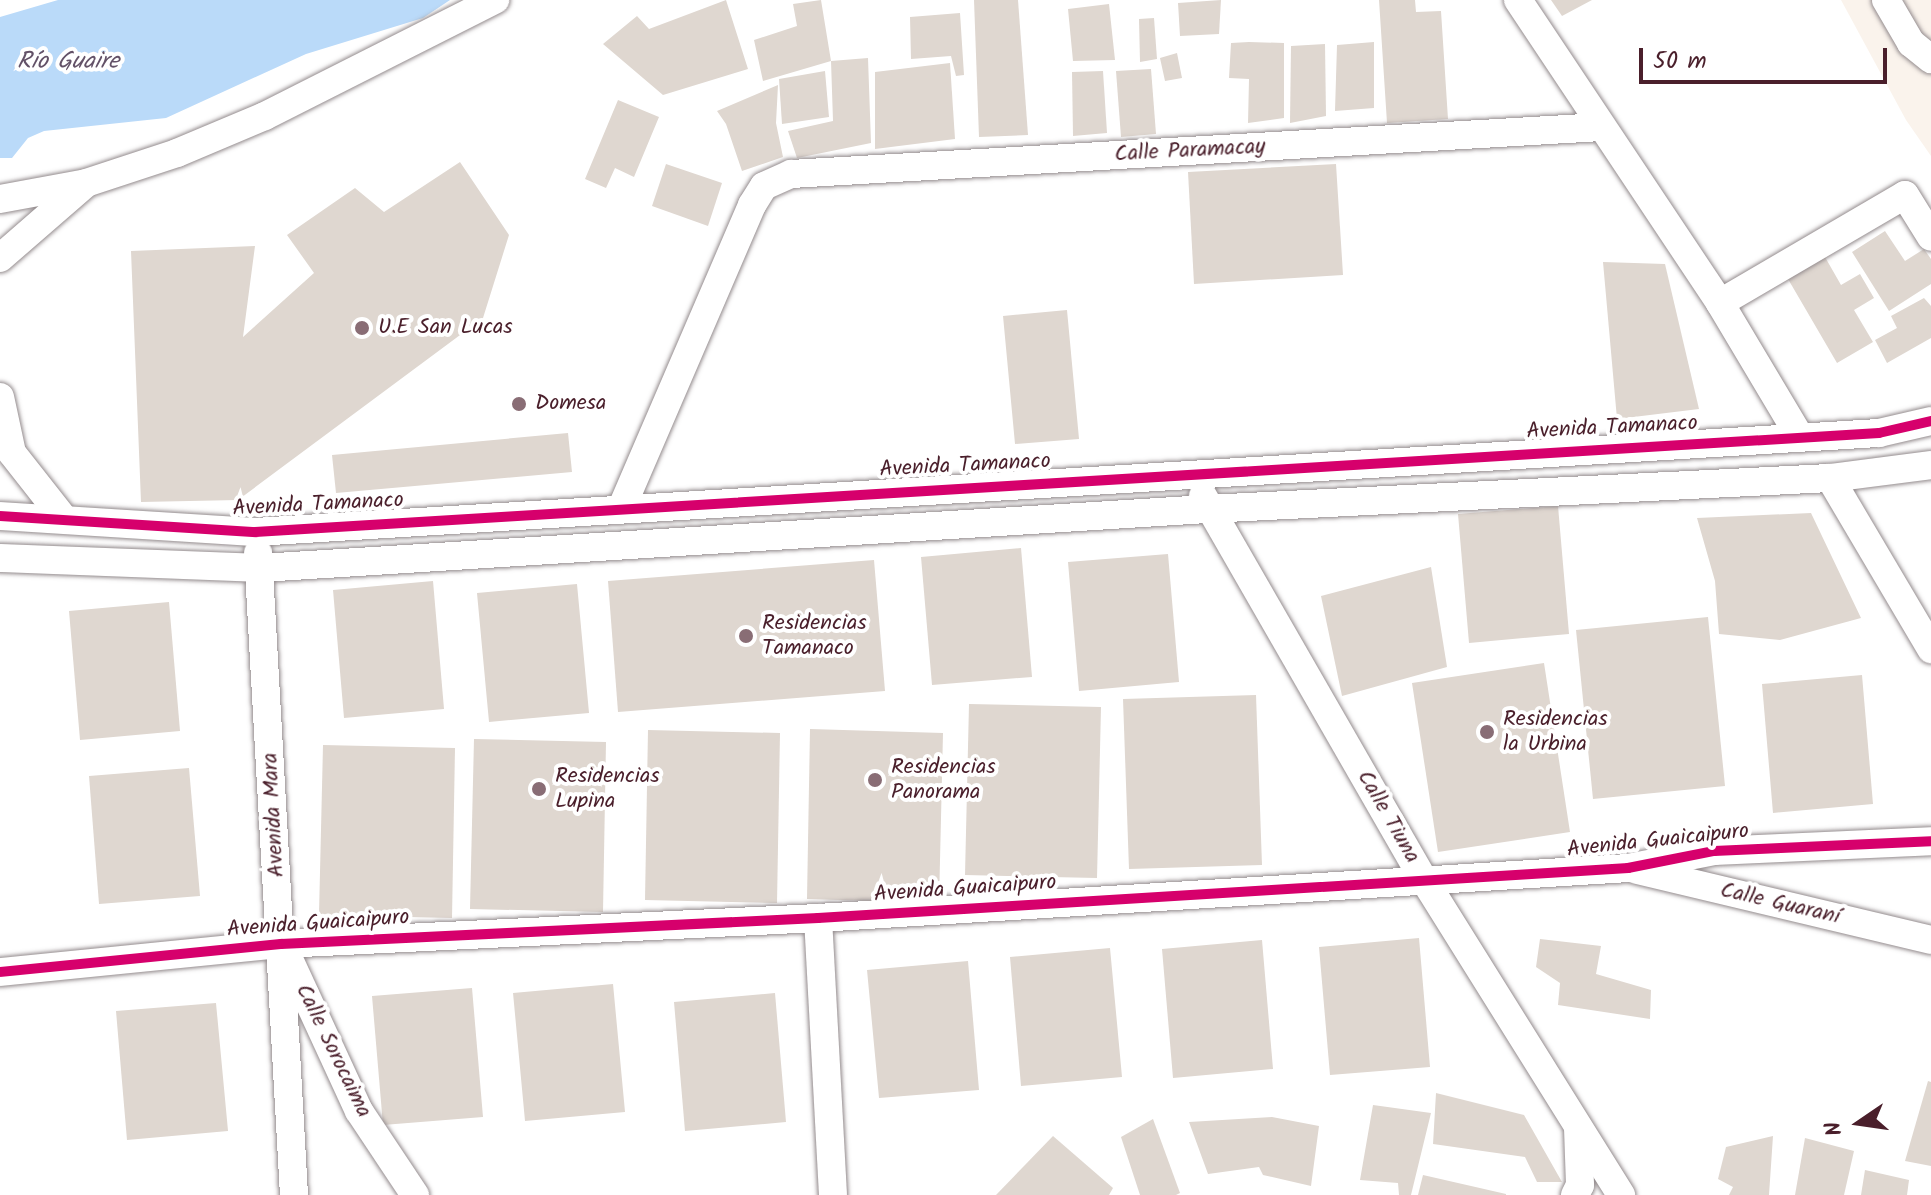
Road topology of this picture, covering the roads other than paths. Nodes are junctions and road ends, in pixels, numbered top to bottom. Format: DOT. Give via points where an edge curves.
graph roads {
  1 [pos="495,0"];
  2 [pos="1518,0"];
  3 [pos="1886,0"];
  4 [pos="1931,59"];
  5 [pos="1602,127"];
  6 [pos="86,183"];
  7 [pos="0,199"];
  8 [pos="1931,237"];
  9 [pos="0,258"];
  10 [pos="1720,303"];
  11 [pos="0,397"];
  12 [pos="1931,421"];
  13 [pos="1800,437"];
  14 [pos="1931,465"];
  15 [pos="1195,473"];
  16 [pos="1830,478"];
  17 [pos="622,507"];
  18 [pos="1207,509"];
  19 [pos="0,516"];
  20 [pos="64,519"];
  21 [pos="255,532"];
  22 [pos="0,558"];
  23 [pos="261,568"];
  24 [pos="1931,649"];
  25 [pos="1931,841"];
  26 [pos="1628,868"];
  27 [pos="1423,878"];
  28 [pos="818,918"];
  29 [pos="1931,940"];
  30 [pos="281,944"];
  31 [pos="0,972"];
  32 [pos="1577,1124"];
  33 [pos="294,1195"];
  34 [pos="415,1195"];
  35 [pos="833,1195"];
  36 [pos="1575,1195"];
  37 [pos="1621,1195"];
  1 -- 6 [label="street" via="265,116"];
  2 -- 5 [label="street"];
  3 -- 4 [label="street" via="1911,43"];
  5 -- 10 [label="street"];
  5 -- 17 [label="street, Calle Paramacay" via="791,174 764,186 752,205"];
  6 -- 7 [label="street"];
  6 -- 9 [label="street"];
  8 -- 10 [label="street" via="1905,195"];
  10 -- 13 [label="street"];
  11 -- 20 [label="street" via="12,453"];
  12 -- 13 [label="street, Avenida Tamanaco" via="1879,433"];
  13 -- 15 [label="street, Avenida Tamanaco"];
  14 -- 16 [label="street"];
  15 -- 17 [label="street, Avenida Tamanaco"];
  15 -- 18 [label="street, Calle Tiuna"];
  16 -- 18 [label="street"];
  16 -- 24 [label="street"];
  17 -- 21 [label="street, Avenida Tamanaco"];
  18 -- 23 [label="street"];
  18 -- 27 [label="street, Calle Tiuna"];
  19 -- 20 [label="street, Avenida Tamanaco"];
  20 -- 21 [label="street, Avenida Tamanaco"];
  21 -- 23 [label="street, Avenida Mara"];
  22 -- 23 [label="street"];
  23 -- 30 [label="street, Avenida Mara"];
  25 -- 26 [label="street, Avenida Guaicaipuro" via="1714,851"];
  26 -- 27 [label="street, Avenida Guaicaipuro"];
  26 -- 29 [label="street, Calle Guaraní"];
  27 -- 28 [label="street, Avenida Guaicaipuro"];
  27 -- 32 [label="street, Calle Tiuna"];
  28 -- 30 [label="street, Avenida Guaicaipuro"];
  28 -- 35 [label="street"];
  30 -- 31 [label="street, Avenida Guaicaipuro"];
  30 -- 33 [label="street, Avenida Mara"];
  30 -- 34 [label="street, Calle Sorocaima" via="359,1111"];
  32 -- 36 [label="street" via="1580,1185"];
  32 -- 37 [label="street, Calle Tiuna"];
}
